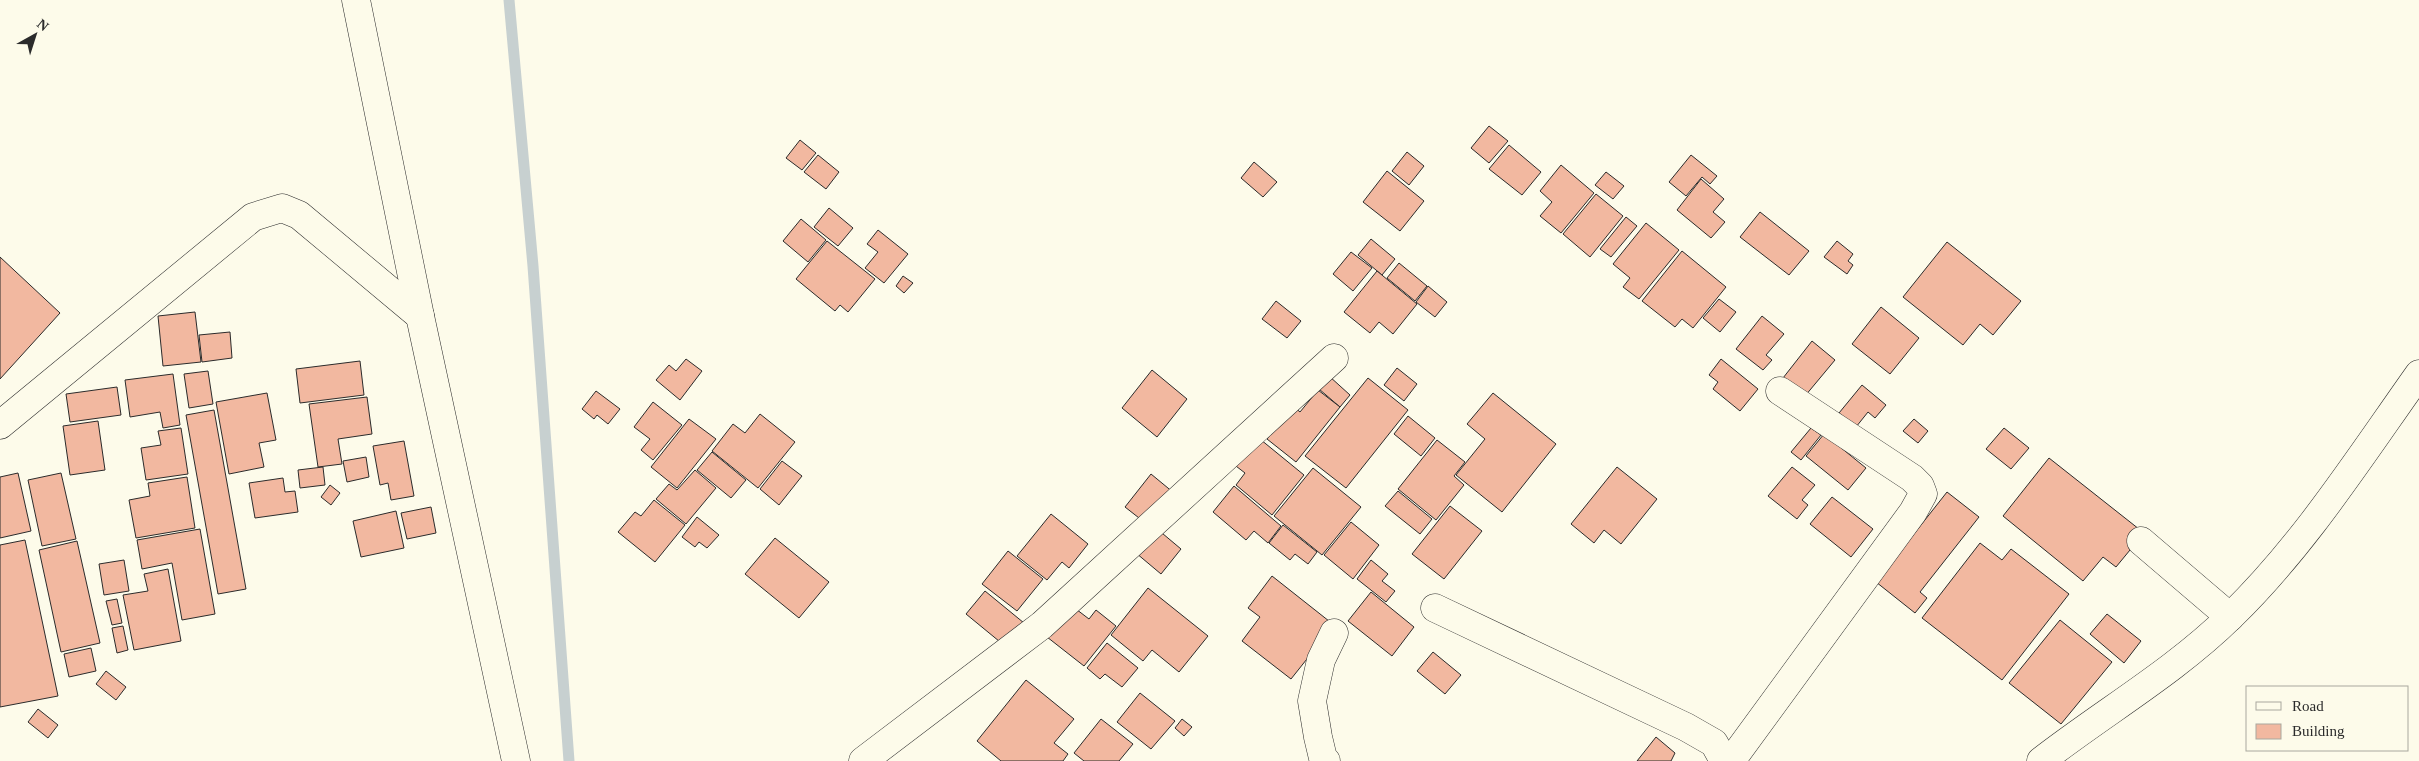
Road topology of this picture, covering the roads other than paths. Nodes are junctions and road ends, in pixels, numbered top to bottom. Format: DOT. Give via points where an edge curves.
graph roads {
  1 [pos="356,0"];
  2 [pos="420,316"];
  3 [pos="1334,358"];
  4 [pos="2419,374"];
  5 [pos="1780,392"];
  6 [pos="0,425"];
  7 [pos="2141,541"];
  8 [pos="1435,608"];
  9 [pos="2230,617"];
  10 [pos="1334,633"];
  11 [pos="516,761"];
  12 [pos="863,761"];
  13 [pos="1326,761"];
  14 [pos="1724,761"];
  15 [pos="1732,761"];
  16 [pos="2041,761"];
  1 -- 2 [label="street"];
  2 -- 6 [label="street" via="299,215 282,208 253,217"];
  2 -- 11 [label="street"];
  3 -- 12 [label="street" via="1042,625"];
  4 -- 9 [label="street" via="2291,552"];
  5 -- 15 [label="street" via="1912,478 1923,494"];
  7 -- 9 [label="street"];
  8 -- 14 [label="street" via="1686,727 1714,743"];
  9 -- 16 [label="street" via="2166,672"];
  10 -- 13 [label="street" via="1321,660 1312,700"];
}
